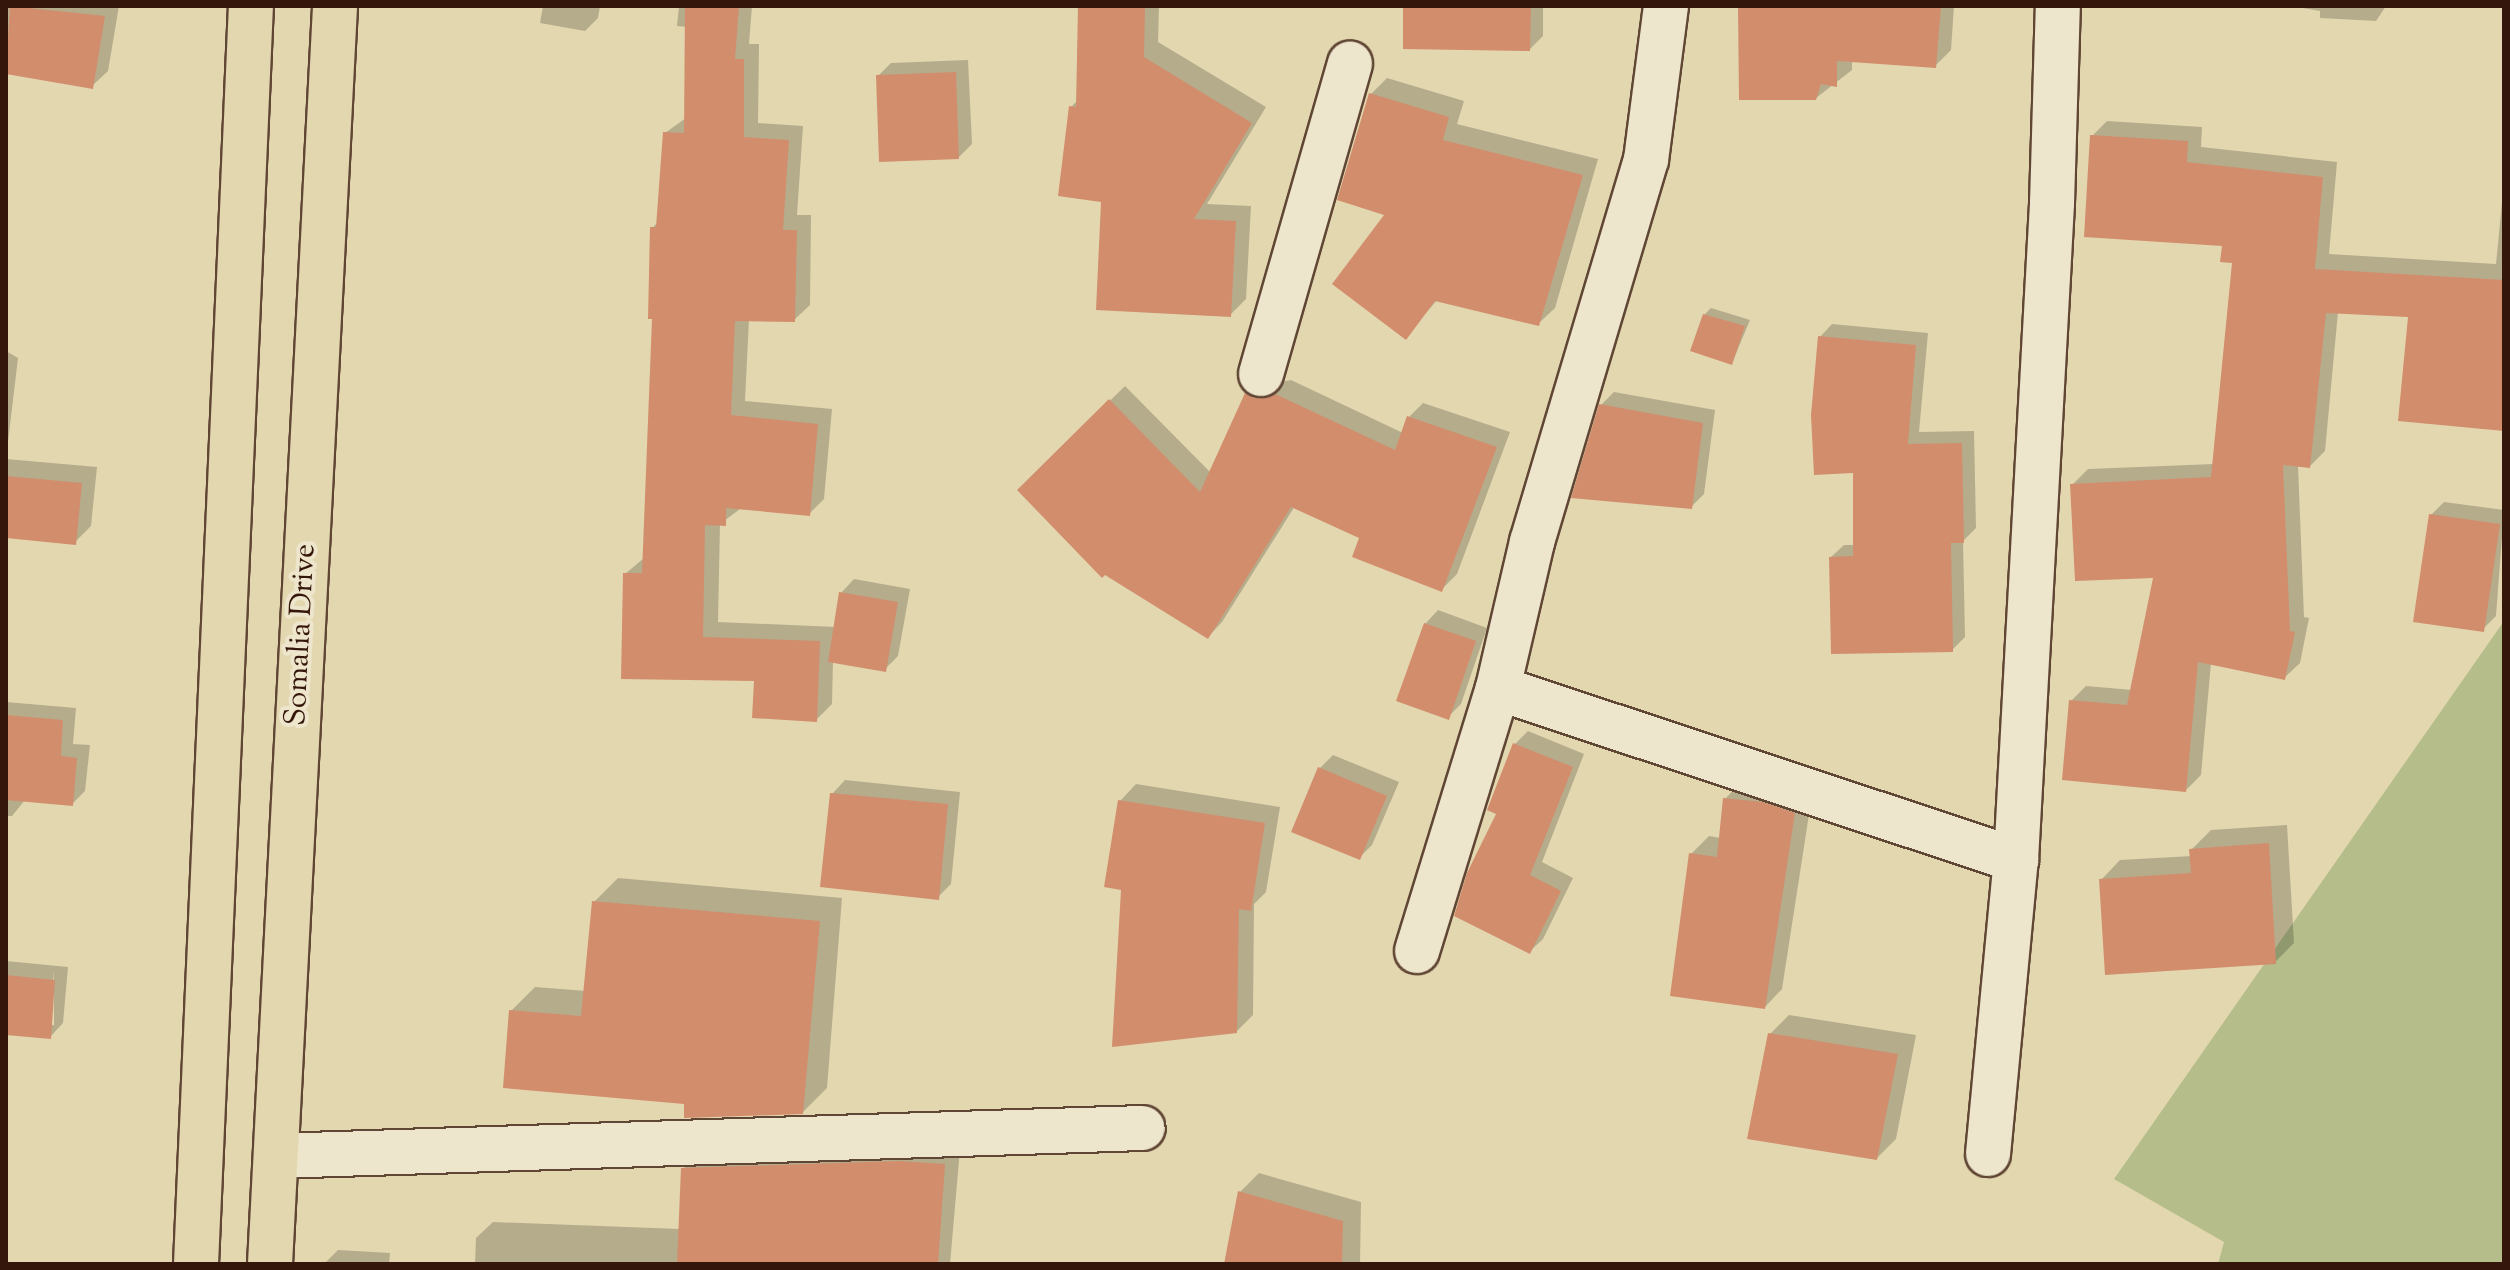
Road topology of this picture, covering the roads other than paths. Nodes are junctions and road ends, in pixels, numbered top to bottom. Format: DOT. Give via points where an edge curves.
graph roads {
  1 [pos="251,6"];
  2 [pos="335,6"];
  3 [pos="1666,6"];
  4 [pos="2058,6"];
  5 [pos="1350,64"];
  6 [pos="1261,374"];
  7 [pos="1498,688"];
  8 [pos="2016,860"];
  9 [pos="1417,951"];
  10 [pos="1143,1128"];
  11 [pos="1988,1154"];
  12 [pos="276,1156"];
  13 [pos="196,1264"];
  14 [pos="270,1264"];
  1 -- 13 [label="main road"];
  2 -- 12 [label="main road, Somalia Drive"];
  3 -- 7 [label="street" via="1646,160 1532,542"];
  4 -- 8 [label="street"];
  5 -- 6 [label="street"];
  7 -- 8 [label="street"];
  7 -- 9 [label="street"];
  8 -- 11 [label="street"];
  10 -- 12 [label="street"];
  12 -- 14 [label="main road, Somalia Drive"];
}
